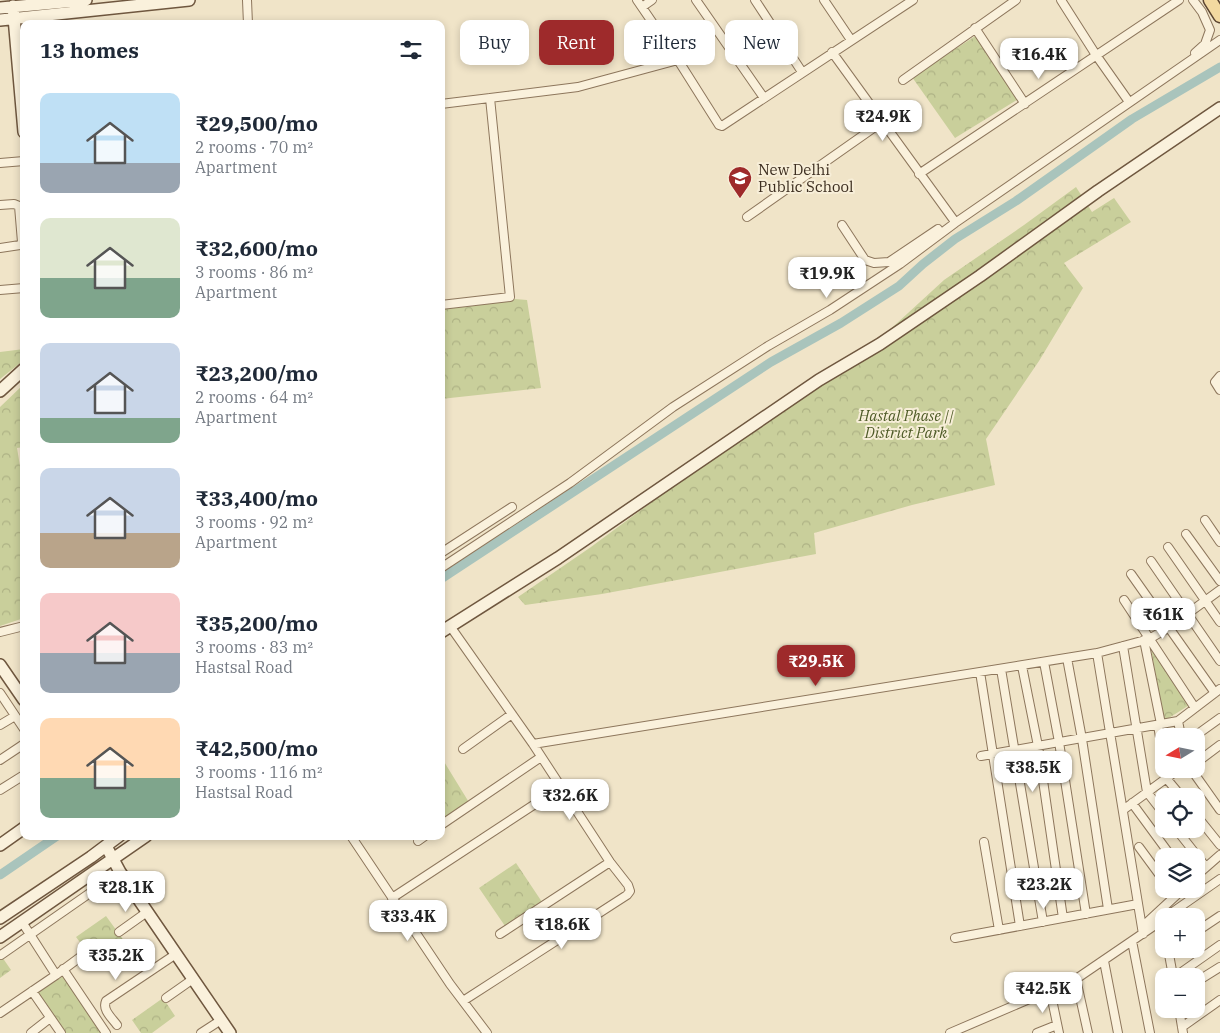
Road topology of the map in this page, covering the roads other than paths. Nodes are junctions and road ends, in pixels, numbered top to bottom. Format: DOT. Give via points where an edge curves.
graph roads {
  1 [pos="86,0"];
  2 [pos="189,0"];
  3 [pos="247,0"];
  4 [pos="637,0"];
  5 [pos="652,0"];
  6 [pos="696,0"];
  7 [pos="755,0"];
  8 [pos="824,0"];
  9 [pos="912,0"];
  10 [pos="1016,0"];
  11 [pos="1061,0"];
  12 [pos="1179,0"];
  13 [pos="1193,0"];
  14 [pos="1210,0"];
  15 [pos="124,4"];
  16 [pos="13,6"];
  17 [pos="642,7"];
  18 [pos="0,8"];
  19 [pos="1220,16"];
  20 [pos="14,19"];
  21 [pos="0,20"];
  22 [pos="248,20"];
  23 [pos="651,20"];
  24 [pos="975,28"];
  25 [pos="851,40"];
  26 [pos="1220,40"];
  27 [pos="832,52"];
  28 [pos="1096,55"];
  29 [pos="659,65"];
  30 [pos="681,65"];
  31 [pos="20,72"];
  32 [pos="802,72"];
  33 [pos="903,80"];
  34 [pos="490,98"];
  35 [pos="764,98"];
  36 [pos="1127,99"];
  37 [pos="445,104"];
  38 [pos="1025,104"];
  39 [pos="1220,108"];
  40 [pos="882,122"];
  41 [pos="20,161"];
  42 [pos="0,163"];
  43 [pos="919,174"];
  44 [pos="0,205"];
  45 [pos="747,217"];
  46 [pos="20,218"];
  47 [pos="952,218"];
  48 [pos="842,225"];
  49 [pos="20,246"];
  50 [pos="0,248"];
  51 [pos="20,288"];
  52 [pos="0,290"];
  53 [pos="445,305"];
  54 [pos="20,373"];
  55 [pos="1220,376"];
  56 [pos="1220,390"];
  57 [pos="0,391"];
  58 [pos="512,507"];
  59 [pos="1205,520"];
  60 [pos="1186,534"];
  61 [pos="1220,542"];
  62 [pos="1168,547"];
  63 [pos="445,550"];
  64 [pos="1151,561"];
  65 [pos="445,565"];
  66 [pos="1131,574"];
  67 [pos="1220,581"];
  68 [pos="1220,590"];
  69 [pos="1124,600"];
  70 [pos="1205,601"];
  71 [pos="1187,614"];
  72 [pos="1220,622"];
  73 [pos="20,627"];
  74 [pos="1168,628"];
  75 [pos="446,629"];
  76 [pos="0,632"];
  77 [pos="1146,639"];
  78 [pos="1122,646"];
  79 [pos="1097,653"];
  80 [pos="1067,658"];
  81 [pos="1220,660"];
  82 [pos="1044,662"];
  83 [pos="0,665"];
  84 [pos="1022,666"];
  85 [pos="1000,669"];
  86 [pos="980,672"];
  87 [pos="4,679"];
  88 [pos="1218,691"];
  89 [pos="0,693"];
  90 [pos="20,696"];
  91 [pos="1196,708"];
  92 [pos="512,714"];
  93 [pos="15,716"];
  94 [pos="1220,718"];
  95 [pos="1178,721"];
  96 [pos="20,723"];
  97 [pos="1159,725"];
  98 [pos="0,726"];
  99 [pos="1159,728"];
  100 [pos="1179,728"];
  101 [pos="1205,728"];
  102 [pos="1136,729"];
  103 [pos="1111,734"];
  104 [pos="1082,738"];
  105 [pos="1059,742"];
  106 [pos="533,744"];
  107 [pos="1220,745"];
  108 [pos="1038,746"];
  109 [pos="20,747"];
  110 [pos="463,749"];
  111 [pos="1014,750"];
  112 [pos="993,754"];
  113 [pos="981,756"];
  114 [pos="1205,756"];
  115 [pos="542,757"];
  116 [pos="0,760"];
  117 [pos="20,778"];
  118 [pos="1166,778"];
  119 [pos="1199,778"];
  120 [pos="561,786"];
  121 [pos="1174,788"];
  122 [pos="0,790"];
  123 [pos="1146,792"];
  124 [pos="1217,800"];
  125 [pos="1132,803"];
  126 [pos="1155,803"];
  127 [pos="1123,810"];
  128 [pos="1220,810"];
  129 [pos="445,822"];
  130 [pos="1205,826"];
  131 [pos="20,831"];
  132 [pos="1183,838"];
  133 [pos="113,840"];
  134 [pos="121,840"];
  135 [pos="140,840"];
  136 [pos="354,840"];
  137 [pos="984,842"];
  138 [pos="0,845"];
  139 [pos="1220,845"];
  140 [pos="106,846"];
  141 [pos="1139,847"];
  142 [pos="1165,848"];
  143 [pos="127,849"];
  144 [pos="1220,856"];
  145 [pos="113,859"];
  146 [pos="610,862"];
  147 [pos="1206,867"];
  148 [pos="1155,869"];
  149 [pos="120,872"];
  150 [pos="1220,878"];
  151 [pos="392,898"];
  152 [pos="1173,898"];
  153 [pos="1138,904"];
  154 [pos="1179,908"];
  155 [pos="1108,909"];
  156 [pos="147,912"];
  157 [pos="1086,914"];
  158 [pos="1220,916"];
  159 [pos="0,918"];
  160 [pos="1063,918"];
  161 [pos="22,922"];
  162 [pos="1042,922"];
  163 [pos="1155,924"];
  164 [pos="1020,926"];
  165 [pos="1205,926"];
  166 [pos="998,930"];
  167 [pos="1142,930"];
  168 [pos="119,932"];
  169 [pos="31,934"];
  170 [pos="500,934"];
  171 [pos="0,937"];
  172 [pos="955,938"];
  173 [pos="1132,941"];
  174 [pos="1220,945"];
  175 [pos="176,954"];
  176 [pos="83,955"];
  177 [pos="1,956"];
  178 [pos="1104,961"];
  179 [pos="1220,966"];
  180 [pos="1187,968"];
  181 [pos="63,969"];
  182 [pos="56,974"];
  183 [pos="1205,976"];
  184 [pos="193,979"];
  185 [pos="1076,979"];
  186 [pos="1050,990"];
  187 [pos="32,991"];
  188 [pos="166,998"];
  189 [pos="1220,1000"];
  190 [pos="463,1001"];
  191 [pos="0,1013"];
  192 [pos="50,1018"];
  193 [pos="221,1020"];
  194 [pos="117,1025"];
  195 [pos="1058,1029"];
  196 [pos="1183,1030"];
  197 [pos="31,1033"];
  198 [pos="61,1033"];
  199 [pos="106,1033"];
  200 [pos="200,1033"];
  201 [pos="230,1033"];
  202 [pos="487,1033"];
  203 [pos="950,1033"];
  204 [pos="1037,1033"];
  205 [pos="1088,1033"];
  206 [pos="1118,1033"];
  207 [pos="1150,1033"];
  1 -- 16 [label="street"];
  2 -- 15 [label="street"];
  3 -- 22 [label="street"];
  4 -- 17 [label="street"];
  5 -- 17 [label="street"];
  6 -- 35 [label="street"];
  7 -- 32 [label="street"];
  8 -- 25 [label="street"];
  9 -- 25 [label="street"];
  10 -- 24 [label="street"];
  11 -- 28 [label="street"];
  12 -- 28 [label="street"];
  13 -- 36 [label="street" via="1210,26 1205,44"];
  14 -- 19 [label="main road"];
  15 -- 20 [label="street"];
  16 -- 18 [label="street"];
  16 -- 20 [label="street"];
  17 -- 23 [label="street"];
  20 -- 21 [label="street"];
  20 -- 31 [label="street"];
  24 -- 33 [label="street"];
  24 -- 38 [label="street"];
  25 -- 27 [label="street"];
  26 -- 65 [label="street" via="900,264 673,406 570,483"];
  27 -- 32 [label="street"];
  27 -- 40 [label="street"];
  28 -- 36 [label="street"];
  28 -- 38 [label="street"];
  29 -- 34 [label="street" via="578,87"];
  30 -- 35 [label="street" via="720,126"];
  32 -- 35 [label="street"];
  34 -- 37 [label="street"];
  34 -- 53 [label="street" via="510,297"];
  36 -- 47 [label="street"];
  38 -- 43 [label="street"];
  39 -- 75 [label="street" via="880,344 819,380 565,553"];
  40 -- 43 [label="street"];
  40 -- 45 [label="street"];
  41 -- 42 [label="street"];
  43 -- 47 [label="street"];
  44 -- 46 [label="street" via="19,206"];
  47 -- 48 [label="street" via="884,263 865,260"];
  49 -- 50 [label="street"];
  51 -- 52 [label="street"];
  54 -- 57 [label="street"];
  55 -- 56 [label="street" via="1215,382"];
  58 -- 63 [label="street"];
  59 -- 61 [label="street"];
  60 -- 67 [label="street"];
  62 -- 70 [label="street"];
  64 -- 71 [label="street"];
  66 -- 74 [label="street"];
  68 -- 70 [label="street"];
  69 -- 77 [label="street"];
  70 -- 71 [label="street"];
  70 -- 72 [label="street"];
  71 -- 74 [label="street"];
  71 -- 81 [label="street"];
  73 -- 76 [label="street"];
  74 -- 77 [label="street"];
  74 -- 88 [label="street"];
  75 -- 92 [label="street"];
  77 -- 78 [label="street"];
  77 -- 91 [label="street"];
  77 -- 97 [label="street"];
  78 -- 79 [label="street"];
  78 -- 102 [label="street"];
  79 -- 80 [label="street"];
  79 -- 103 [label="street"];
  80 -- 82 [label="street"];
  80 -- 104 [label="street"];
  82 -- 84 [label="street"];
  82 -- 105 [label="street"];
  83 -- 87 [label="street"];
  84 -- 85 [label="street"];
  84 -- 108 [label="street"];
  85 -- 86 [label="street"];
  85 -- 111 [label="street"];
  86 -- 106 [label="street"];
  86 -- 112 [label="street"];
  87 -- 90 [label="street"];
  88 -- 91 [label="street"];
  89 -- 93 [label="street"];
  91 -- 95 [label="street"];
  92 -- 106 [label="street"];
  92 -- 110 [label="street"];
  93 -- 96 [label="street"];
  93 -- 98 [label="street"];
  94 -- 101 [label="street"];
  95 -- 97 [label="street"];
  95 -- 100 [label="street"];
  97 -- 99 [label="street"];
  97 -- 102 [label="street"];
  102 -- 103 [label="street"];
  102 -- 123 [label="street"];
  103 -- 104 [label="street"];
  103 -- 127 [label="street"];
  104 -- 105 [label="street"];
  104 -- 155 [label="street"];
  105 -- 108 [label="street"];
  105 -- 157 [label="street"];
  106 -- 115 [label="street"];
  107 -- 114 [label="street"];
  108 -- 111 [label="street"];
  108 -- 160 [label="street"];
  109 -- 116 [label="street"];
  111 -- 112 [label="street"];
  111 -- 162 [label="street"];
  112 -- 113 [label="street"];
  112 -- 164 [label="street"];
  115 -- 120 [label="street"];
  115 -- 129 [label="street"];
  117 -- 122 [label="street"];
  118 -- 121 [label="street"];
  118 -- 123 [label="street"];
  119 -- 124 [label="street"];
  120 -- 146 [label="street"];
  120 -- 151 [label="street"];
  123 -- 125 [label="street"];
  123 -- 126 [label="street"];
  124 -- 128 [label="street"];
  125 -- 127 [label="street"];
  125 -- 142 [label="street"];
  127 -- 153 [label="street"];
  130 -- 139 [label="street"];
  131 -- 138 [label="street"];
  132 -- 147 [label="street"];
  133 -- 140 [label="street"];
  134 -- 143 [label="street"];
  135 -- 143 [label="street"];
  136 -- 151 [label="street"];
  137 -- 166 [label="street"];
  140 -- 145 [label="street"];
  140 -- 159 [label="street"];
  141 -- 148 [label="street"];
  143 -- 145 [label="street"];
  144 -- 147 [label="street"];
  145 -- 149 [label="street"];
  145 -- 161 [label="street"];
  146 -- 170 [label="street"];
  146 -- 190 [label="street" via="628,885 630,891 627,895"];
  149 -- 156 [label="street"];
  149 -- 169 [label="street"];
  150 -- 154 [label="street"];
  151 -- 190 [label="street"];
  152 -- 167 [label="street"];
  153 -- 155 [label="street"];
  153 -- 167 [label="street"];
  155 -- 157 [label="street"];
  156 -- 168 [label="street"];
  156 -- 175 [label="street"];
  157 -- 160 [label="street"];
  158 -- 165 [label="street"];
  160 -- 162 [label="street"];
  161 -- 169 [label="street"];
  161 -- 171 [label="street"];
  162 -- 164 [label="street"];
  163 -- 167 [label="street"];
  164 -- 166 [label="street"];
  166 -- 172 [label="street"];
  167 -- 173 [label="street"];
  169 -- 177 [label="street"];
  169 -- 182 [label="street"];
  173 -- 178 [label="street"];
  173 -- 207 [label="street"];
  174 -- 180 [label="street"];
  175 -- 184 [label="street"];
  175 -- 194 [label="street" via="106,1001 106,1010"];
  176 -- 181 [label="street"];
  178 -- 185 [label="street"];
  178 -- 206 [label="street"];
  179 -- 183 [label="street"];
  181 -- 182 [label="street"];
  181 -- 199 [label="street"];
  182 -- 187 [label="street"];
  184 -- 188 [label="street"];
  184 -- 193 [label="street"];
  185 -- 186 [label="street"];
  185 -- 205 [label="street"];
  186 -- 195 [label="street"];
  186 -- 203 [label="street"];
  187 -- 191 [label="street"];
  187 -- 192 [label="street"];
  189 -- 196 [label="street"];
  190 -- 202 [label="street"];
  192 -- 197 [label="street"];
  192 -- 198 [label="street"];
  193 -- 200 [label="street"];
  193 -- 201 [label="street"];
  195 -- 204 [label="street"];
}
